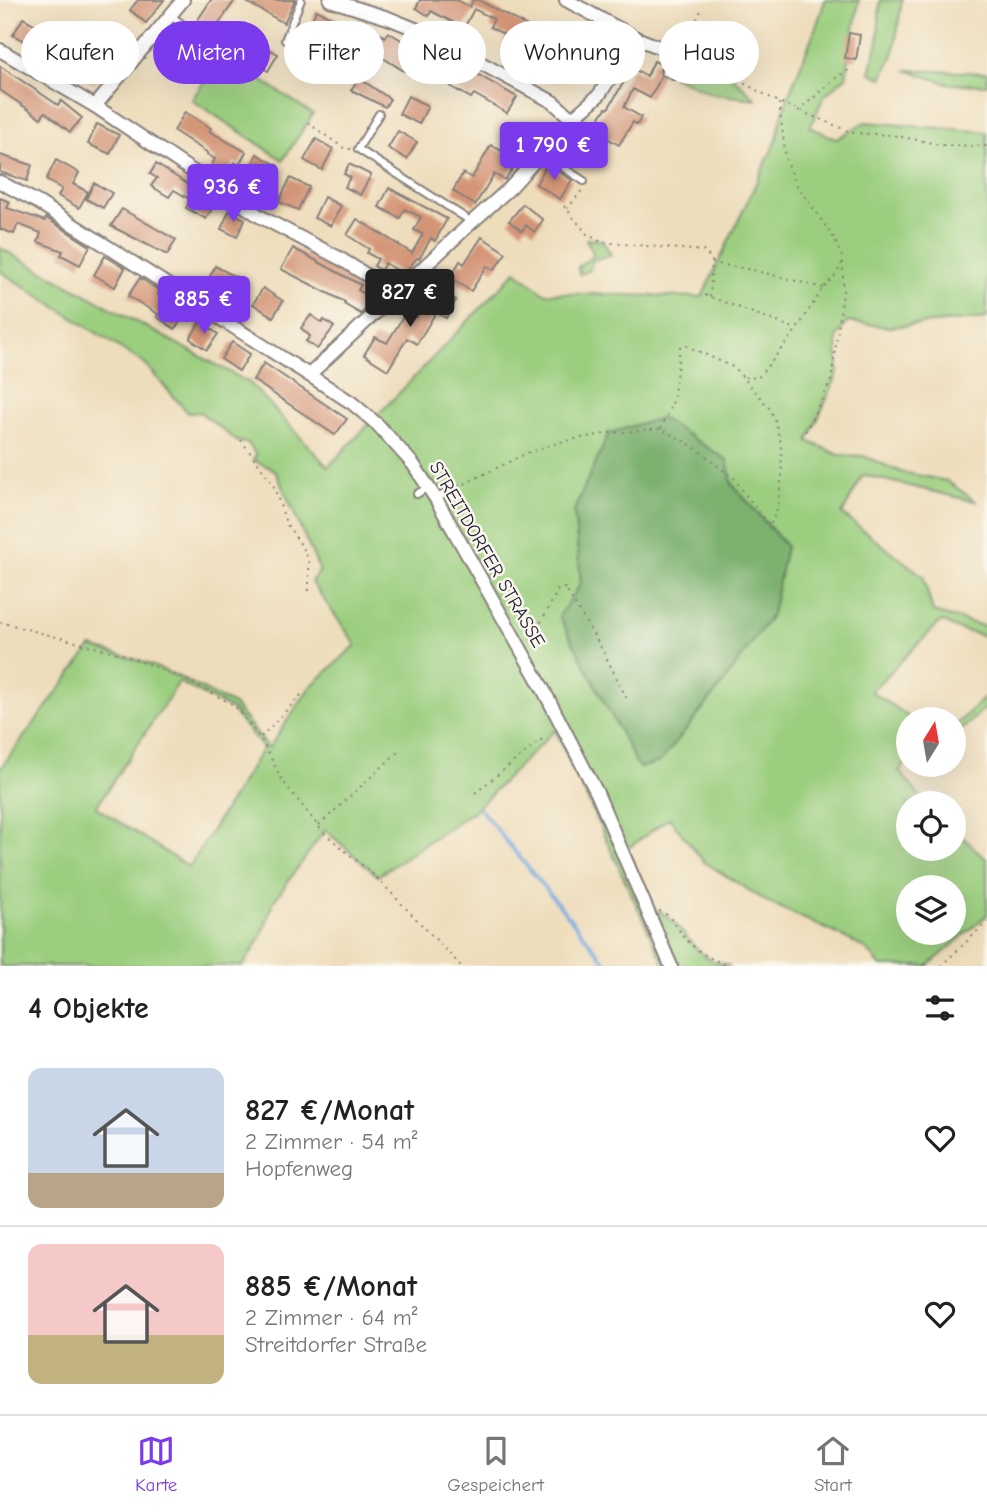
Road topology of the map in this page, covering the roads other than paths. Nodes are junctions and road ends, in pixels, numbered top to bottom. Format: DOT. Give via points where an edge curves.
graph roads {
  1 [pos="301,0"];
  2 [pos="330,0"];
  3 [pos="566,0"];
  4 [pos="180,1"];
  5 [pos="171,16"];
  6 [pos="178,21"];
  7 [pos="293,21"];
  8 [pos="605,21"];
  9 [pos="0,50"];
  10 [pos="606,84"];
  11 [pos="95,106"];
  12 [pos="379,114"];
  13 [pos="572,119"];
  14 [pos="542,154"];
  15 [pos="584,181"];
  16 [pos="0,182"];
  17 [pos="472,222"];
  18 [pos="393,296"];
  19 [pos="309,375"];
  20 [pos="671,966"];
  1 -- 7 [label="lane"];
  2 -- 13 [label="street" via="425,33 553,102"];
  3 -- 8 [label="street"];
  4 -- 5 [label="street"];
  5 -- 6 [label="lane"];
  5 -- 11 [label="street"];
  9 -- 11 [label="street"];
  10 -- 13 [label="street"];
  11 -- 18 [label="street" via="218,189 339,258"];
  12 -- 17 [label="lane" via="358,149"];
  13 -- 14 [label="street"];
  14 -- 15 [label="lane"];
  14 -- 17 [label="street"];
  16 -- 19 [label="street, STREITDORFER STRASSE"];
  17 -- 18 [label="street"];
  18 -- 19 [label="street"];
  19 -- 20 [label="street, STREITDORFER STRASSE" via="378,425 413,464 423,490 441,496 597,793"];
}
